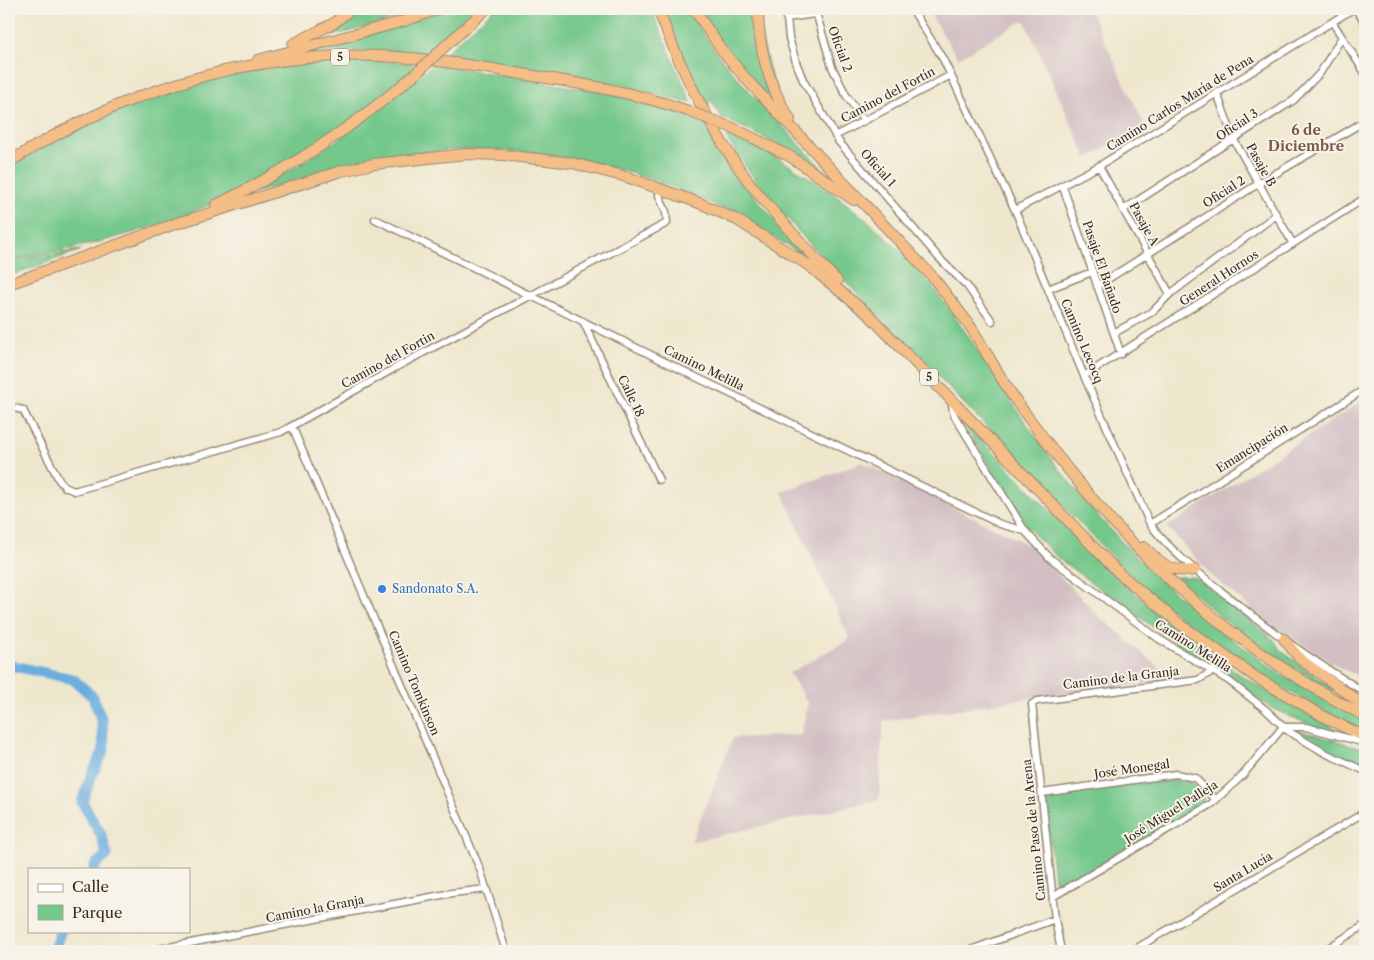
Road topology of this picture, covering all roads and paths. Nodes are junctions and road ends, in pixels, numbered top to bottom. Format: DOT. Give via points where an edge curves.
graph roads {
  1 [pos="351,9"];
  2 [pos="438,9"];
  3 [pos="486,9"];
  4 [pos="658,9"];
  5 [pos="694,9"];
  6 [pos="758,9"];
  7 [pos="786,9"];
  8 [pos="912,9"];
  9 [pos="1354,9"];
  10 [pos="815,11"];
  11 [pos="786,18"];
  12 [pos="1333,23"];
  13 [pos="1365,23"];
  14 [pos="1342,37"];
  15 [pos="214,72"];
  16 [pos="1365,73"];
  17 [pos="951,74"];
  18 [pos="1217,93"];
  19 [pos="864,121"];
  20 [pos="1365,121"];
  21 [pos="802,136"];
  22 [pos="835,136"];
  23 [pos="1234,140"];
  24 [pos="9,162"];
  25 [pos="1099,166"];
  26 [pos="1258,184"];
  27 [pos="1062,187"];
  28 [pos="662,188"];
  29 [pos="1365,198"];
  30 [pos="1016,210"];
  31 [pos="1123,210"];
  32 [pos="1276,215"];
  33 [pos="375,219"];
  34 [pos="178,223"];
  35 [pos="883,226"];
  36 [pos="1293,244"];
  37 [pos="1148,255"];
  38 [pos="1092,272"];
  39 [pos="9,284"];
  40 [pos="1097,286"];
  41 [pos="1048,289"];
  42 [pos="1170,294"];
  43 [pos="532,296"];
  44 [pos="868,315"];
  45 [pos="582,321"];
  46 [pos="992,321"];
  47 [pos="1114,332"];
  48 [pos="1121,354"];
  49 [pos="1084,376"];
  50 [pos="1365,389"];
  51 [pos="950,399"];
  52 [pos="9,407"];
  53 [pos="292,426"];
  54 [pos="659,480"];
  55 [pos="1096,504"];
  56 [pos="1150,524"];
  57 [pos="1026,531"];
  58 [pos="1184,559"];
  59 [pos="1195,570"];
  60 [pos="1179,571"];
  61 [pos="1284,639"];
  62 [pos="1214,671"];
  63 [pos="1365,692"];
  64 [pos="1032,706"];
  65 [pos="1365,706"];
  66 [pos="1365,716"];
  67 [pos="1283,726"];
  68 [pos="1365,737"];
  69 [pos="1365,743"];
  70 [pos="1365,771"];
  71 [pos="1042,793"];
  72 [pos="1216,800"];
  73 [pos="1365,812"];
  74 [pos="487,889"];
  75 [pos="1054,896"];
  76 [pos="1055,919"];
  77 [pos="1365,925"];
  78 [pos="148,951"];
  79 [pos="506,951"];
  80 [pos="968,951"];
  81 [pos="1061,951"];
  82 [pos="1132,951"];
  83 [pos="1324,951"];
  1 -- 15 [label="highway" via="314,35"];
  2 -- 15 [label="highway"];
  3 -- 34 [label="highway, bridge" via="369,113 245,191"];
  4 -- 44 [label="highway" via="694,93 735,162 766,202"];
  5 -- 21 [label="highway" via="733,65"];
  6 -- 21 [label="highway" via="761,44 769,77 786,114"];
  7 -- 11 [label="street, Oficial 1"];
  8 -- 17 [label="street, Camino Lecocq"];
  9 -- 12 [label="street, Camino Carlos María de Pena"];
  9 -- 13 [label="street"];
  10 -- 11 [label="street"];
  10 -- 19 [label="street, Oficial 2" via="832,67"];
  11 -- 22 [label="street, Oficial 1" via="790,46 803,80"];
  12 -- 14 [label="street"];
  12 -- 18 [label="street, Camino Carlos María de Pena"];
  14 -- 16 [label="street"];
  14 -- 23 [label="street, Oficial 3" via="1320,73 1301,94"];
  15 -- 24 [label="highway, 5" via="112,107"];
  15 -- 35 [label="highway, 5, bridge" via="322,57 411,58 587,85 662,102 733,128 791,157 858,203"];
  17 -- 19 [label="street, Camino del Fortín"];
  17 -- 30 [label="street, Camino Lecocq"];
  18 -- 23 [label="street, Pasaje B"];
  18 -- 25 [label="street, Camino Carlos María de Pena"];
  19 -- 22 [label="street, Camino del Fortín"];
  20 -- 26 [label="street, Oficial 2"];
  21 -- 35 [label="highway"];
  22 -- 46 [label="street, Oficial 1" via="939,258 967,286"];
  23 -- 26 [label="street, Pasaje B"];
  23 -- 31 [label="street, Oficial 3"];
  25 -- 27 [label="street, Camino Carlos María de Pena"];
  25 -- 31 [label="street, Pasaje A"];
  26 -- 32 [label="street, Pasaje B"];
  26 -- 37 [label="street, Oficial 2"];
  27 -- 30 [label="street, Camino Carlos María de Pena"];
  27 -- 38 [label="street, Pasaje El Bañado"];
  28 -- 34 [label="highway, 5" via="540,158 466,154 341,171"];
  28 -- 43 [label="street, Camino del Fortin" via="659,195 667,223"];
  28 -- 44 [label="highway, 5" via="737,220 776,244 829,281"];
  29 -- 36 [label="street, General Hornos"];
  30 -- 41 [label="street, Camino Lecocq"];
  31 -- 37 [label="street, Pasaje A"];
  32 -- 36 [label="street, Pasaje B"];
  32 -- 42 [label="street"];
  33 -- 43 [label="street, Camino Melilla"];
  34 -- 39 [label="highway, 5"];
  35 -- 55 [label="highway, 5" via="931,275 957,308 1020,407 1066,470"];
  36 -- 48 [label="street, General Hornos"];
  37 -- 40 [label="street, Oficial 2"];
  37 -- 42 [label="street, Pasaje A"];
  38 -- 40 [label="street, Pasaje El Bañado"];
  38 -- 41 [label="street"];
  40 -- 47 [label="street, Pasaje El Bañado"];
  41 -- 49 [label="street, Camino Lecocq"];
  42 -- 47 [label="street" via="1152,312"];
  43 -- 45 [label="street, Camino Melilla"];
  43 -- 53 [label="street, Camino del Fortin"];
  44 -- 51 [label="highway, 5"];
  45 -- 54 [label="street, Calle 18"];
  45 -- 57 [label="street, Camino Melilla" via="1000,524"];
  47 -- 48 [label="street, Pasaje El Bañado"];
  48 -- 49 [label="street, General Hornos"];
  49 -- 56 [label="street, Camino Lecocq"];
  50 -- 56 [label="street, Emancipación"];
  51 -- 57 [label="street, Camino Melilla" via="954,415"];
  51 -- 68 [label="highway, 5" via="1145,597 1208,646 1257,678"];
  52 -- 53 [label="street, Camino del Fortin" via="20,408 24,412 57,476 71,491 281,432"];
  53 -- 74 [label="street, Camino Tomkinson"];
  55 -- 60 [label="highway" via="1110,512 1155,558"];
  55 -- 66 [label="highway, 5" via="1155,567 1195,603 1284,669"];
  56 -- 58 [label="street, Camino Lecocq"];
  57 -- 62 [label="street, Camino Melilla" via="1050,558 1133,621"];
  58 -- 59 [label="street, Camino Lecocq"];
  58 -- 60 [label="highway"];
  59 -- 60 [label="highway"];
  59 -- 61 [label="street, Camino Lecocq"];
  61 -- 63 [label="street, Camino Lecocq"];
  61 -- 65 [label="highway" via="1300,659"];
  62 -- 64 [label="street, Camino de la Granja" via="1198,680 1037,701"];
  62 -- 67 [label="street, Camino Melilla"];
  64 -- 71 [label="street, Camino Paso de la Arena"];
  67 -- 69 [label="street" via="1306,727"];
  67 -- 70 [label="street, Camino Melilla" via="1324,753"];
  67 -- 72 [label="street, José Miguel Palleja" via="1242,776"];
  71 -- 72 [label="street, José Monegal" via="1176,774 1196,778"];
  71 -- 75 [label="street, Camino Paso de la Arena"];
  72 -- 75 [label="street, José Miguel Palleja"];
  73 -- 82 [label="street, Santa Lucía"];
  74 -- 78 [label="street, Camino la Granja"];
  74 -- 79 [label="street, Camino Tomkinson"];
  75 -- 76 [label="street, Camino Paso de la Arena"];
  76 -- 80 [label="street"];
  76 -- 81 [label="street, Camino Paso de la Arena"];
  77 -- 83 [label="street"];
}
